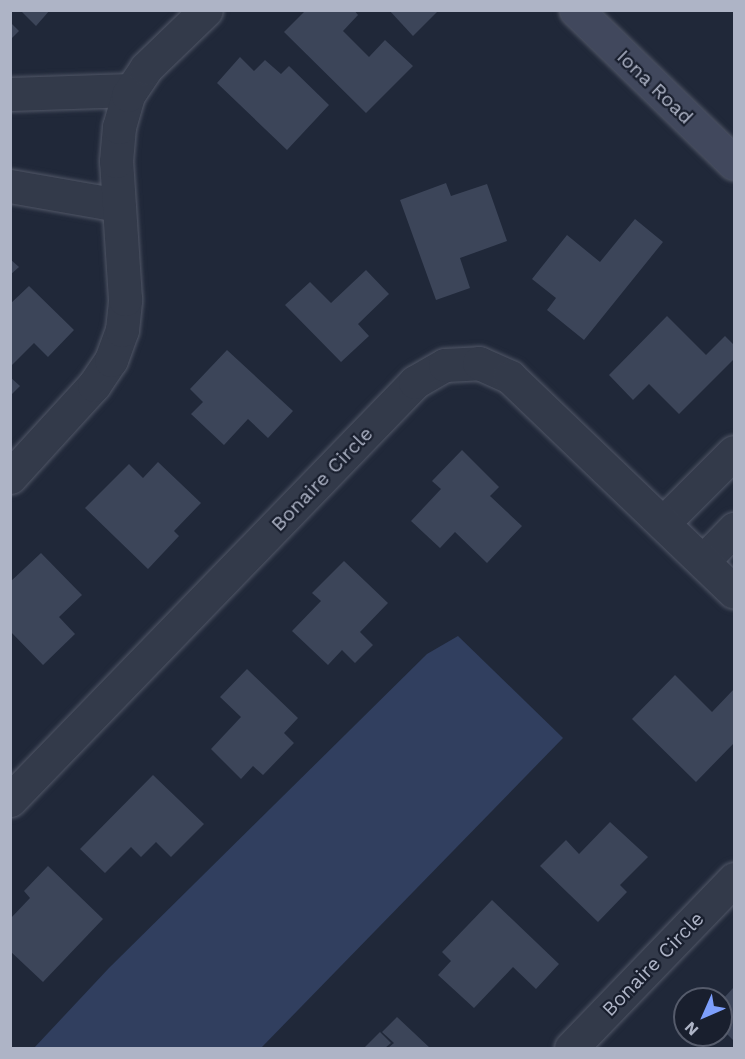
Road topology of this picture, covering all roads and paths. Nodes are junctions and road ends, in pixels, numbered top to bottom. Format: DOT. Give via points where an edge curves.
graph roads {
  1 [pos="206,10"];
  2 [pos="576,10"];
  3 [pos="132,90"];
  4 [pos="10,94"];
  5 [pos="735,163"];
  6 [pos="10,186"];
  7 [pos="118,205"];
  8 [pos="735,452"];
  9 [pos="10,477"];
  10 [pos="663,523"];
  11 [pos="735,529"];
  12 [pos="703,561"];
  13 [pos="735,592"];
  14 [pos="10,800"];
  15 [pos="735,879"];
  16 [pos="571,1048"];
  1 -- 3 [label="street" via="146,68"];
  2 -- 5 [label="street, Iona Road"];
  3 -- 4 [label="street"];
  3 -- 7 [label="street" via="119,127"];
  6 -- 7 [label="street"];
  7 -- 9 [label="street" via="125,299 122,330 111,360 94,385"];
  8 -- 10 [label="street"];
  10 -- 12 [label="street, Bonaire Circle"];
  10 -- 14 [label="street, Bonaire Circle" via="510,377 479,363 445,365 416,382"];
  11 -- 12 [label="street"];
  12 -- 13 [label="street, Bonaire Circle"];
  15 -- 16 [label="street, Bonaire Circle"];
}
